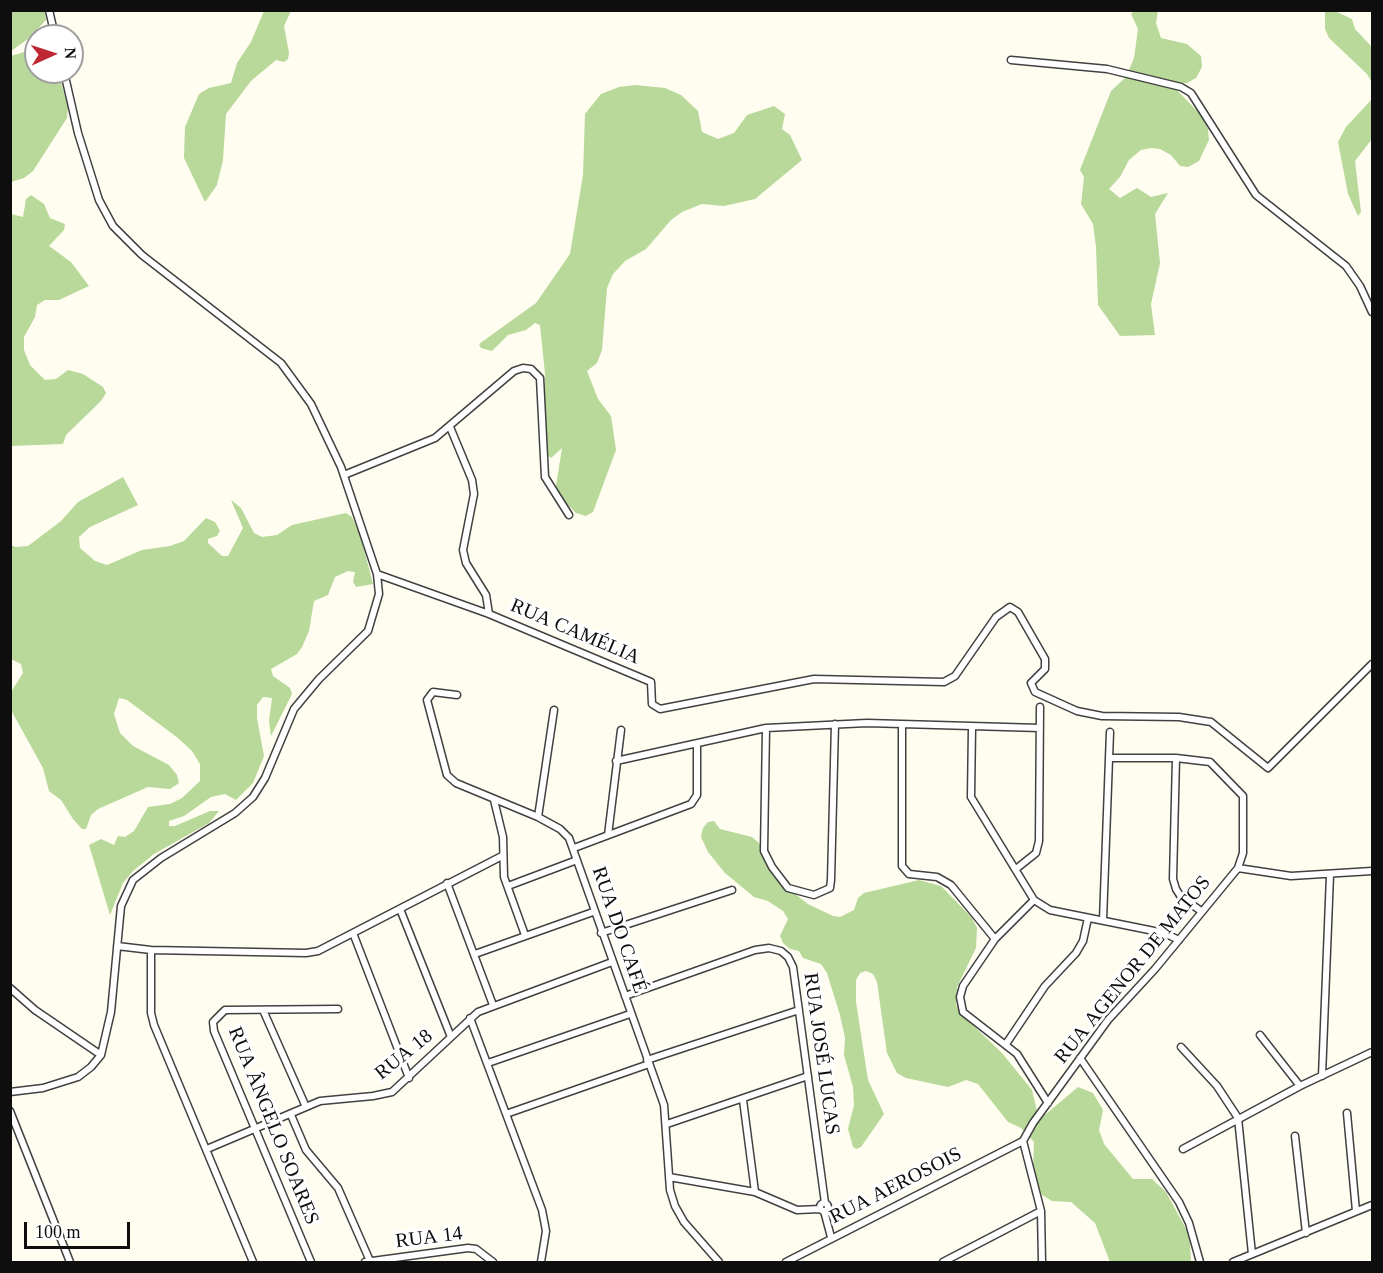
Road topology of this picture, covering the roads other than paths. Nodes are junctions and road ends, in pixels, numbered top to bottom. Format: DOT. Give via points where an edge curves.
graph roads {
  1 [pos="1011,60"];
  2 [pos="67,84"];
  3 [pos="1372,312"];
  4 [pos="450,427"];
  5 [pos="344,475"];
  6 [pos="569,515"];
  7 [pos="376,574"];
  8 [pos="489,614"];
  9 [pos="1372,664"];
  10 [pos="457,695"];
  11 [pos="1040,707"];
  12 [pos="554,710"];
  13 [pos="835,724"];
  14 [pos="902,726"];
  15 [pos="766,728"];
  16 [pos="972,728"];
  17 [pos="1040,728"];
  18 [pos="621,730"];
  19 [pos="1110,732"];
  20 [pos="697,744"];
  21 [pos="1110,758"];
  22 [pos="1176,758"];
  23 [pos="616,761"];
  24 [pos="494,800"];
  25 [pos="538,817"];
  26 [pos="608,835"];
  27 [pos="574,848"];
  28 [pos="502,856"];
  29 [pos="577,860"];
  30 [pos="1238,867"];
  31 [pos="1016,869"];
  32 [pos="1372,871"];
  33 [pos="1330,875"];
  34 [pos="447,883"];
  35 [pos="508,886"];
  36 [pos="732,890"];
  37 [pos="1034,900"];
  38 [pos="400,909"];
  39 [pos="1201,910"];
  40 [pos="593,912"];
  41 [pos="1088,918"];
  42 [pos="1103,920"];
  43 [pos="353,933"];
  44 [pos="601,933"];
  45 [pos="525,935"];
  46 [pos="995,939"];
  47 [pos="1179,940"];
  48 [pos="117,946"];
  49 [pos="151,950"];
  50 [pos="475,954"];
  51 [pos="612,962"];
  52 [pos="10,988"];
  53 [pos="625,996"];
  54 [pos="494,1005"];
  55 [pos="338,1009"];
  56 [pos="263,1010"];
  57 [pos="799,1010"];
  58 [pos="630,1014"];
  59 [pos="470,1018"];
  60 [pos="1260,1035"];
  61 [pos="451,1037"];
  62 [pos="1006,1044"];
  63 [pos="1181,1047"];
  64 [pos="1372,1052"];
  65 [pos="101,1055"];
  66 [pos="1080,1058"];
  67 [pos="648,1062"];
  68 [pos="488,1063"];
  69 [pos="808,1076"];
  70 [pos="1322,1076"];
  71 [pos="408,1078"];
  72 [pos="1300,1086"];
  73 [pos="10,1092"];
  74 [pos="743,1100"];
  75 [pos="1048,1103"];
  76 [pos="306,1107"];
  77 [pos="10,1111"];
  78 [pos="1347,1113"];
  79 [pos="506,1114"];
  80 [pos="291,1115"];
  81 [pos="1238,1118"];
  82 [pos="667,1124"];
  83 [pos="256,1129"];
  84 [pos="1295,1136"];
  85 [pos="1023,1141"];
  86 [pos="207,1149"];
  87 [pos="1183,1149"];
  88 [pos="669,1177"];
  89 [pos="755,1192"];
  90 [pos="1372,1205"];
  91 [pos="823,1207"];
  92 [pos="1041,1211"];
  93 [pos="1356,1211"];
  94 [pos="1306,1233"];
  95 [pos="831,1237"];
  96 [pos="1252,1254"];
  97 [pos="368,1262"];
  98 [pos="70,1263"];
  99 [pos="254,1263"];
  100 [pos="311,1263"];
  101 [pos="493,1263"];
  102 [pos="541,1263"];
  103 [pos="719,1263"];
  104 [pos="786,1263"];
  105 [pos="943,1263"];
  106 [pos="1042,1263"];
  107 [pos="1200,1263"];
  108 [pos="1233,1263"];
  1 -- 3 [label="street" via="1107,69 1181,87 1191,93 1256,195 1346,266"];
  2 -- 5 [label="street" via="99,200 113,226 142,255 289,371 324,428"];
  4 -- 5 [label="street" via="435,438"];
  4 -- 6 [label="street" via="514,371 531,369 540,378 545,477"];
  4 -- 8 [label="street" via="474,494 464,538 465,557 486,595"];
  5 -- 7 [label="street"];
  7 -- 8 [label="street, RUA CAMÉLIA"];
  7 -- 48 [label="street" via="379,594 368,632 294,709 253,797 133,880 121,906"];
  8 -- 9 [label="street, RUA CAMÉLIA" via="651,682 655,708 665,708 814,680 944,682 955,676 996,617 1010,607 1018,612 1045,659 1045,669 1031,683 1035,692 1077,711 1102,716 1179,717 1211,722 1268,768"];
  10 -- 24 [label="street, RUA DO CAFÉ" via="433,692 427,700 447,775"];
  11 -- 17 [label="street"];
  12 -- 25 [label="street"];
  13 -- 14 [label="street"];
  13 -- 15 [label="street"];
  13 -- 15 [label="street" via="831,880 830,888 814,896 788,888 764,851"];
  14 -- 16 [label="street"];
  14 -- 46 [label="street" via="902,866 909,874 937,877 951,885"];
  15 -- 20 [label="street"];
  16 -- 17 [label="street"];
  16 -- 31 [label="street" via="971,797"];
  17 -- 31 [label="street" via="1039,841 1036,853"];
  18 -- 23 [label="street"];
  19 -- 21 [label="street"];
  20 -- 23 [label="street"];
  20 -- 26 [label="street" via="695,801"];
  21 -- 22 [label="street, RUA AGENOR DE MATOS"];
  21 -- 42 [label="street"];
  22 -- 30 [label="street, RUA AGENOR DE MATOS" via="1210,762 1240,790 1244,802 1243,853"];
  22 -- 39 [label="street" via="1173,879 1181,897"];
  23 -- 26 [label="street"];
  24 -- 25 [label="street, RUA DO CAFÉ"];
  24 -- 28 [label="street" via="503,837"];
  25 -- 27 [label="street, RUA DO CAFÉ" via="560,829"];
  26 -- 27 [label="street"];
  27 -- 29 [label="street, RUA DO CAFÉ"];
  28 -- 34 [label="street"];
  28 -- 35 [label="street"];
  29 -- 35 [label="street"];
  29 -- 40 [label="street, RUA DO CAFÉ"];
  30 -- 33 [label="street, RUA AGENOR DE MATOS" via="1291,876"];
  30 -- 39 [label="street, RUA AGENOR DE MATOS"];
  31 -- 37 [label="street"];
  32 -- 33 [label="street, RUA AGENOR DE MATOS"];
  33 -- 70 [label="street"];
  34 -- 38 [label="street"];
  34 -- 50 [label="street"];
  35 -- 45 [label="street"];
  36 -- 44 [label="street"];
  37 -- 41 [label="street" via="1050,909"];
  37 -- 46 [label="street"];
  38 -- 43 [label="street"];
  38 -- 61 [label="street"];
  39 -- 47 [label="street, RUA AGENOR DE MATOS"];
  40 -- 44 [label="street, RUA DO CAFÉ"];
  40 -- 45 [label="street"];
  41 -- 42 [label="street"];
  41 -- 62 [label="street" via="1076,953 1045,986"];
  42 -- 47 [label="street"];
  43 -- 49 [label="street" via="306,953"];
  43 -- 71 [label="street"];
  44 -- 51 [label="street, RUA DO CAFÉ"];
  45 -- 50 [label="street"];
  46 -- 62 [label="street" via="963,986 961,1007 969,1018"];
  47 -- 66 [label="street, RUA AGENOR DE MATOS"];
  48 -- 49 [label="street"];
  48 -- 65 [label="street" via="111,1012"];
  49 -- 86 [label="street" via="154,1025"];
  50 -- 54 [label="street"];
  51 -- 53 [label="street, RUA DO CAFÉ"];
  51 -- 54 [label="street, RUA 18"];
  52 -- 65 [label="street"];
  53 -- 57 [label="street, RUA JOSÉ LUCAS" via="769,948 781,951 793,967"];
  53 -- 58 [label="street, RUA DO CAFÉ"];
  54 -- 59 [label="street, RUA 18"];
  55 -- 56 [label="street, RUA ÂNGELO SOARES"];
  56 -- 76 [label="street"];
  56 -- 83 [label="street, RUA ÂNGELO SOARES" via="225,1010 213,1022"];
  57 -- 67 [label="street"];
  57 -- 69 [label="street, RUA JOSÉ LUCAS"];
  58 -- 67 [label="street, RUA DO CAFÉ"];
  58 -- 68 [label="street"];
  59 -- 61 [label="street, RUA 18"];
  59 -- 68 [label="street"];
  60 -- 72 [label="street"];
  61 -- 71 [label="street, RUA 18"];
  62 -- 75 [label="street" via="1017,1054"];
  63 -- 81 [label="street" via="1217,1086"];
  64 -- 70 [label="street"];
  65 -- 73 [label="street" via="78,1077 43,1088"];
  66 -- 75 [label="street, RUA AGENOR DE MATOS"];
  66 -- 107 [label="street" via="1179,1202"];
  67 -- 79 [label="street"];
  67 -- 82 [label="street, RUA DO CAFÉ"];
  68 -- 79 [label="street"];
  69 -- 74 [label="street"];
  69 -- 91 [label="street, RUA JOSÉ LUCAS"];
  70 -- 72 [label="street"];
  71 -- 76 [label="street, RUA 18" via="383,1095 332,1099"];
  72 -- 81 [label="street"];
  74 -- 82 [label="street"];
  74 -- 89 [label="street"];
  75 -- 85 [label="street, RUA AGENOR DE MATOS"];
  76 -- 80 [label="street, RUA 18"];
  77 -- 98 [label="street"];
  78 -- 93 [label="street"];
  79 -- 102 [label="street" via="542,1210 546,1231"];
  80 -- 83 [label="street, RUA 18"];
  80 -- 97 [label="street" via="306,1150 338,1188"];
  81 -- 87 [label="street"];
  81 -- 96 [label="street"];
  82 -- 88 [label="street, RUA DO CAFÉ"];
  83 -- 86 [label="street, RUA 18"];
  83 -- 100 [label="street, RUA ÂNGELO SOARES"];
  84 -- 94 [label="street"];
  85 -- 92 [label="street"];
  85 -- 95 [label="street, RUA AEROSOIS"];
  86 -- 99 [label="street"];
  88 -- 89 [label="street"];
  88 -- 103 [label="street, RUA DO CAFÉ" via="675,1206 684,1222"];
  89 -- 91 [label="street" via="797,1210"];
  90 -- 93 [label="street"];
  91 -- 95 [label="street, RUA JOSÉ LUCAS"];
  92 -- 105 [label="street"];
  92 -- 106 [label="street"];
  93 -- 94 [label="street"];
  94 -- 96 [label="street"];
  95 -- 104 [label="street, RUA AEROSOIS"];
  96 -- 108 [label="street"];
  97 -- 101 [label="street, RUA 14" via="468,1248 476,1249"];
}
